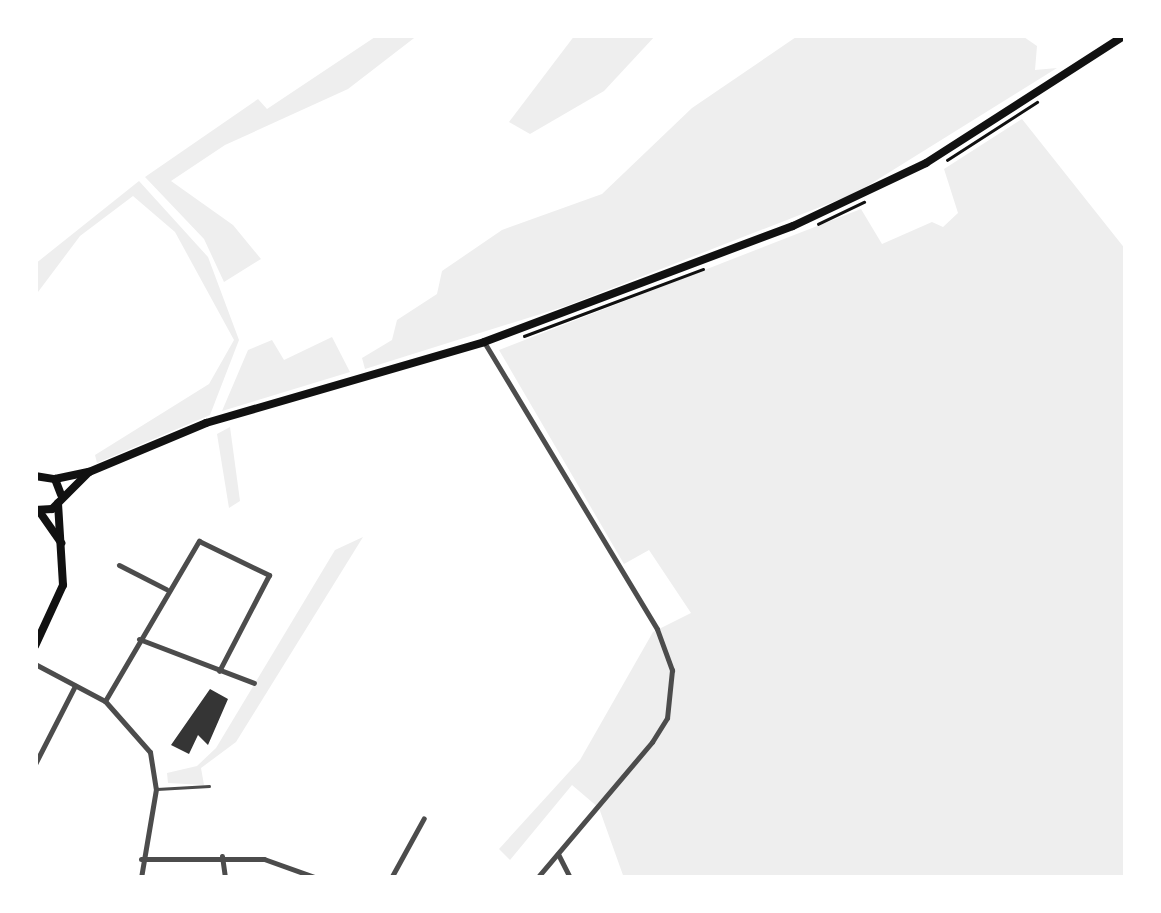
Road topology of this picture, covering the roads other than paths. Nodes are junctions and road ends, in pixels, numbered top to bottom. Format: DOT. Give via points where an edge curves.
graph roads {
  1 [pos="1125,35"];
  2 [pos="484,342"];
  3 [pos="89,472"];
  4 [pos="35,476"];
  5 [pos="54,479"];
  6 [pos="59,499"];
  7 [pos="37,511"];
  8 [pos="61,543"];
  9 [pos="119,565"];
  10 [pos="166,589"];
  11 [pos="139,639"];
  12 [pos="35,646"];
  13 [pos="35,664"];
  14 [pos="219,671"];
  15 [pos="254,683"];
  16 [pos="75,685"];
  17 [pos="106,701"];
  18 [pos="35,764"];
  19 [pos="210,786"];
  20 [pos="156,789"];
  21 [pos="424,818"];
  22 [pos="558,854"];
  23 [pos="222,856"];
  24 [pos="141,859"];
  25 [pos="141,878"];
  26 [pos="225,878"];
  27 [pos="317,878"];
  28 [pos="391,878"];
  29 [pos="537,878"];
  30 [pos="570,878"];
  1 -- 2 [label="main road" via="882,186"];
  2 -- 3 [label="main road" via="206,423"];
  2 -- 22 [label="street" via="657,629 672,670 667,718"];
  3 -- 5 [label="main road"];
  3 -- 6 [label="main road"];
  4 -- 5 [label="main road"];
  5 -- 6 [label="main road"];
  6 -- 7 [label="main road"];
  6 -- 8 [label="main road"];
  7 -- 8 [label="main road"];
  8 -- 12 [label="main road" via="60,598"];
  9 -- 10 [label="street"];
  10 -- 11 [label="street"];
  10 -- 14 [label="street" via="199,542 269,575"];
  11 -- 14 [label="street"];
  11 -- 17 [label="street"];
  13 -- 16 [label="street"];
  14 -- 15 [label="street"];
  16 -- 17 [label="street"];
  16 -- 18 [label="street"];
  17 -- 20 [label="street" via="143,739"];
  19 -- 20 [label="lane"];
  20 -- 24 [label="street"];
  21 -- 28 [label="street"];
  22 -- 29 [label="street"];
  22 -- 30 [label="street"];
  23 -- 24 [label="street"];
  23 -- 26 [label="street"];
  23 -- 27 [label="street"];
  24 -- 25 [label="street"];
}
